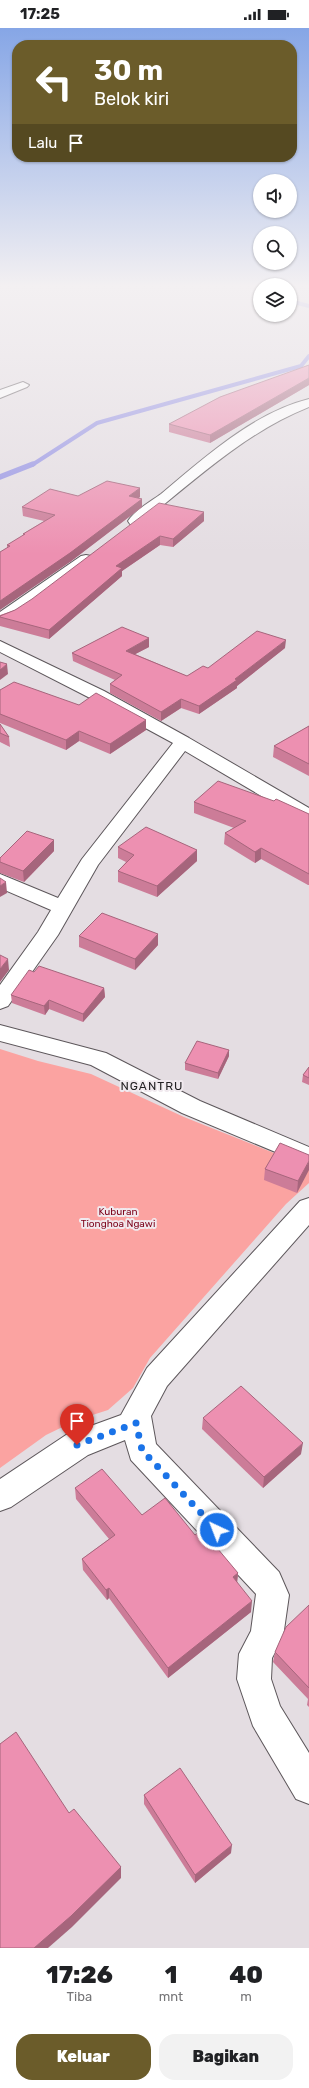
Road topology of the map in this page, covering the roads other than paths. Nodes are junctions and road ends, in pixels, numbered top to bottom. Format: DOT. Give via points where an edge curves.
graph roads {
  1 [pos="23,385"];
  2 [pos="0,394"];
  3 [pos="309,403"];
  4 [pos="124,530"];
  5 [pos="96,552"];
  6 [pos="0,619"];
  7 [pos="0,646"];
  8 [pos="183,742"];
  9 [pos="309,816"];
  10 [pos="0,880"];
  11 [pos="63,908"];
  12 [pos="0,1001"];
  13 [pos="0,1033"];
  14 [pos="309,1157"];
  15 [pos="309,1208"];
  16 [pos="136,1423"];
  17 [pos="0,1497"];
  18 [pos="309,1786"];
  1 -- 2 [label="street"];
  3 -- 4 [label="street" via="234,442"];
  5 -- 6 [label="street"];
  7 -- 8 [label="street" via="13,660 98,695"];
  8 -- 9 [label="street"];
  8 -- 11 [label="street" via="89,863"];
  10 -- 11 [label="street"];
  11 -- 12 [label="street"];
  13 -- 14 [label="street" via="98,1059 191,1106"];
  15 -- 16 [label="street" via="157,1377 136,1415"];
  16 -- 17 [label="street" via="77,1445"];
  16 -- 18 [label="street" via="142,1450 268,1583 273,1595 270,1618 266,1636 256,1654 254,1679 265,1714"];
}
